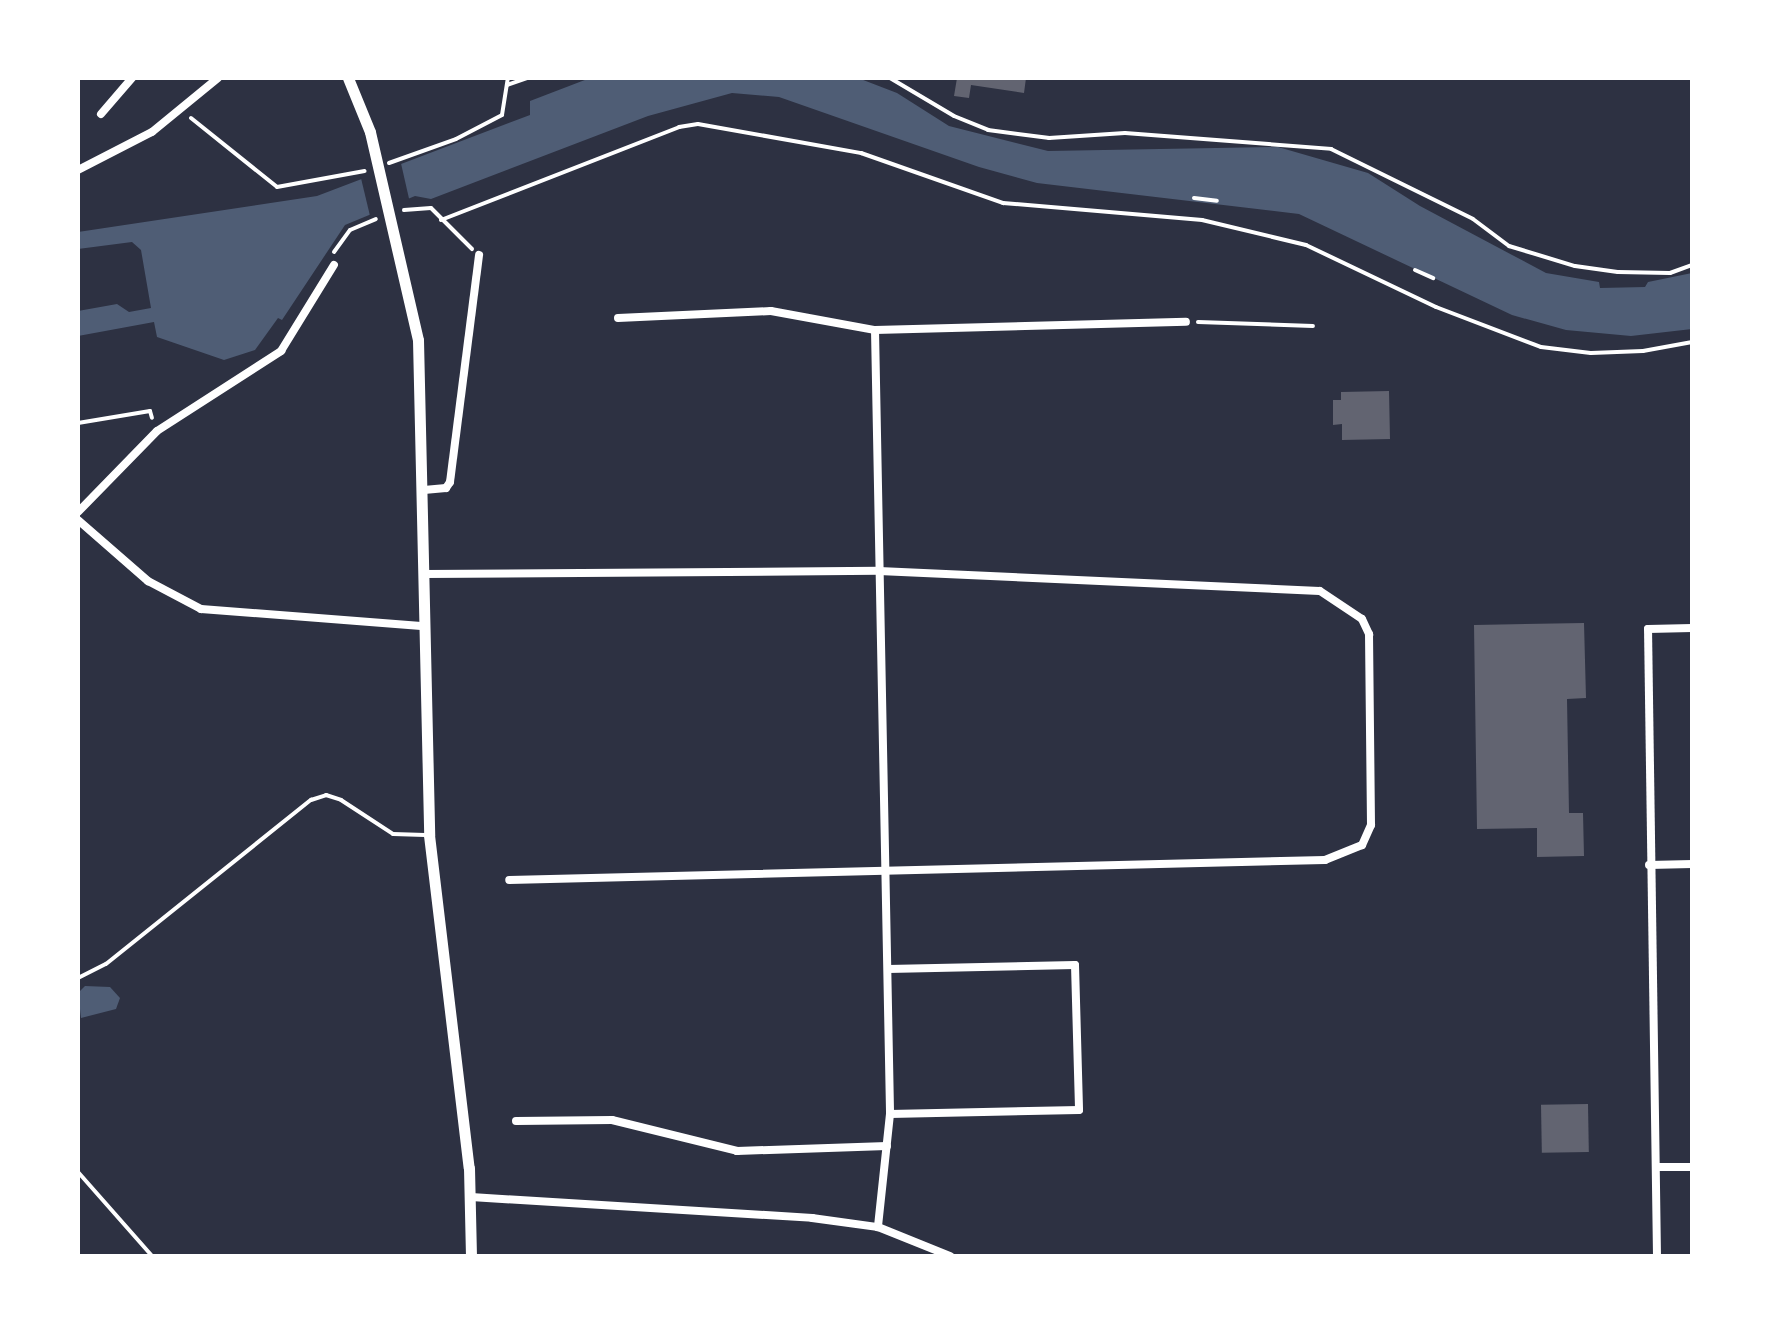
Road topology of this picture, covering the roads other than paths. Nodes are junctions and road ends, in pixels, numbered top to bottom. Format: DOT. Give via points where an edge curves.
graph roads {
  1 [pos="132,78"];
  2 [pos="218,78"];
  3 [pos="348,78"];
  4 [pos="102,114"];
  5 [pos="78,170"];
  6 [pos="479,255"];
  7 [pos="334,265"];
  8 [pos="618,318"];
  9 [pos="1186,322"];
  10 [pos="876,330"];
  11 [pos="424,490"];
  12 [pos="78,512"];
  13 [pos="78,520"];
  14 [pos="879,571"];
  15 [pos="424,574"];
  16 [pos="424,626"];
  17 [pos="1692,628"];
  18 [pos="429,835"];
  19 [pos="1692,864"];
  20 [pos="1649,865"];
  21 [pos="885,869"];
  22 [pos="509,880"];
  23 [pos="888,969"];
  24 [pos="78,978"];
  25 [pos="890,1114"];
  26 [pos="516,1121"];
  27 [pos="886,1146"];
  28 [pos="1656,1167"];
  29 [pos="1692,1167"];
  30 [pos="78,1172"];
  31 [pos="472,1198"];
  32 [pos="878,1227"];
  33 [pos="152,1256"];
  34 [pos="470,1256"];
  35 [pos="950,1256"];
  36 [pos="1657,1256"];
  1 -- 4 [label="street"];
  2 -- 5 [label="street" via="114,155"];
  3 -- 11 [label="main road" via="376,154 418,340"];
  6 -- 11 [label="street" via="450,482"];
  7 -- 12 [label="street" via="280,351 156,431"];
  8 -- 10 [label="street" via="771,311"];
  9 -- 10 [label="street"];
  10 -- 14 [label="street"];
  11 -- 15 [label="main road"];
  13 -- 16 [label="street" via="148,581 201,609"];
  14 -- 15 [label="street"];
  14 -- 21 [label="street"];
  14 -- 21 [label="street" via="1320,592 1362,619 1368,634 1371,825 1362,845 1325,860"];
  15 -- 16 [label="main road"];
  16 -- 18 [label="main road"];
  17 -- 20 [label="street" via="1648,629"];
  18 -- 24 [label="lane" via="393,834 341,800 310,800 106,964"];
  18 -- 31 [label="main road"];
  19 -- 20 [label="street"];
  20 -- 28 [label="street"];
  21 -- 22 [label="street"];
  21 -- 23 [label="street"];
  23 -- 25 [label="street"];
  23 -- 25 [label="street" via="1075,965 1079,1110"];
  25 -- 27 [label="street"];
  26 -- 27 [label="street" via="612,1120 737,1152"];
  27 -- 32 [label="street"];
  28 -- 29 [label="street"];
  28 -- 36 [label="street"];
  30 -- 33 [label="lane"];
  31 -- 32 [label="street"];
  31 -- 34 [label="main road"];
  32 -- 35 [label="street"];
}
